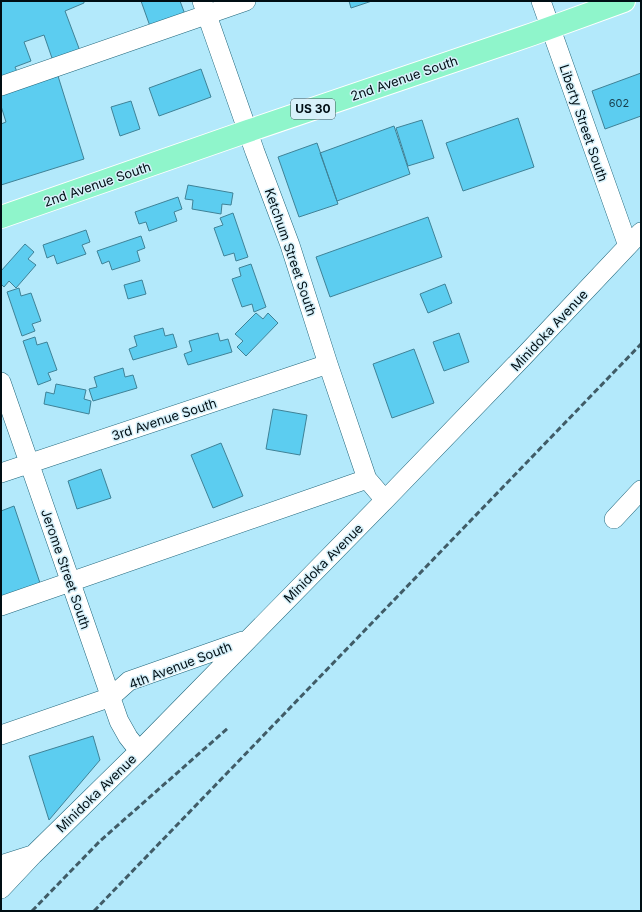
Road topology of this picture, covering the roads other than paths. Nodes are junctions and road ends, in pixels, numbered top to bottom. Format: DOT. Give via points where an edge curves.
graph roads {
  1 [pos="246,1"];
  2 [pos="541,1"];
  3 [pos="624,1"];
  4 [pos="205,8"];
  5 [pos="550,28"];
  6 [pos="1,86"];
  7 [pos="248,131"];
  8 [pos="1,217"];
  9 [pos="641,232"];
  10 [pos="628,246"];
  11 [pos="328,364"];
  12 [pos="1,382"];
  13 [pos="29,464"];
  14 [pos="1,473"];
  15 [pos="367,479"];
  16 [pos="641,490"];
  17 [pos="385,500"];
  18 [pos="614,519"];
  19 [pos="71,582"];
  20 [pos="1,606"];
  21 [pos="248,639"];
  22 [pos="111,697"];
  23 [pos="1,735"];
  24 [pos="139,751"];
  25 [pos="33,855"];
  26 [pos="1,865"];
  27 [pos="1,889"];
  1 -- 4 [label="street"];
  2 -- 5 [label="street, Liberty Street South"];
  3 -- 5 [label="main road, 2nd Avenue South / US 30"];
  4 -- 6 [label="street"];
  4 -- 7 [label="street, Ketchum Street South"];
  5 -- 7 [label="main road, 2nd Avenue South / US 30"];
  5 -- 10 [label="street, Liberty Street South"];
  7 -- 8 [label="main road, 2nd Avenue South / US 30"];
  7 -- 11 [label="street, Ketchum Street South" via="290,245"];
  9 -- 10 [label="street, Minidoka Avenue"];
  10 -- 17 [label="street, Minidoka Avenue"];
  11 -- 13 [label="street, 3rd Avenue South"];
  11 -- 15 [label="street, Ketchum Street South"];
  12 -- 13 [label="street, Jerome Street South"];
  13 -- 14 [label="street, 3rd Avenue South"];
  13 -- 19 [label="street, Jerome Street South"];
  15 -- 17 [label="street, Ketchum Street South"];
  15 -- 19 [label="street"];
  16 -- 18 [label="street"];
  17 -- 21 [label="street, Minidoka Avenue"];
  19 -- 20 [label="street"];
  19 -- 22 [label="street, Jerome Street South"];
  21 -- 22 [label="street, 4th Avenue South" via="129,681"];
  21 -- 24 [label="street, Minidoka Avenue"];
  22 -- 23 [label="street, 4th Avenue South"];
  22 -- 24 [label="street, Jerome Street South" via="119,721"];
  24 -- 25 [label="street, Minidoka Avenue"];
  25 -- 26 [label="street"];
  25 -- 27 [label="street, Minidoka Avenue"];
}
